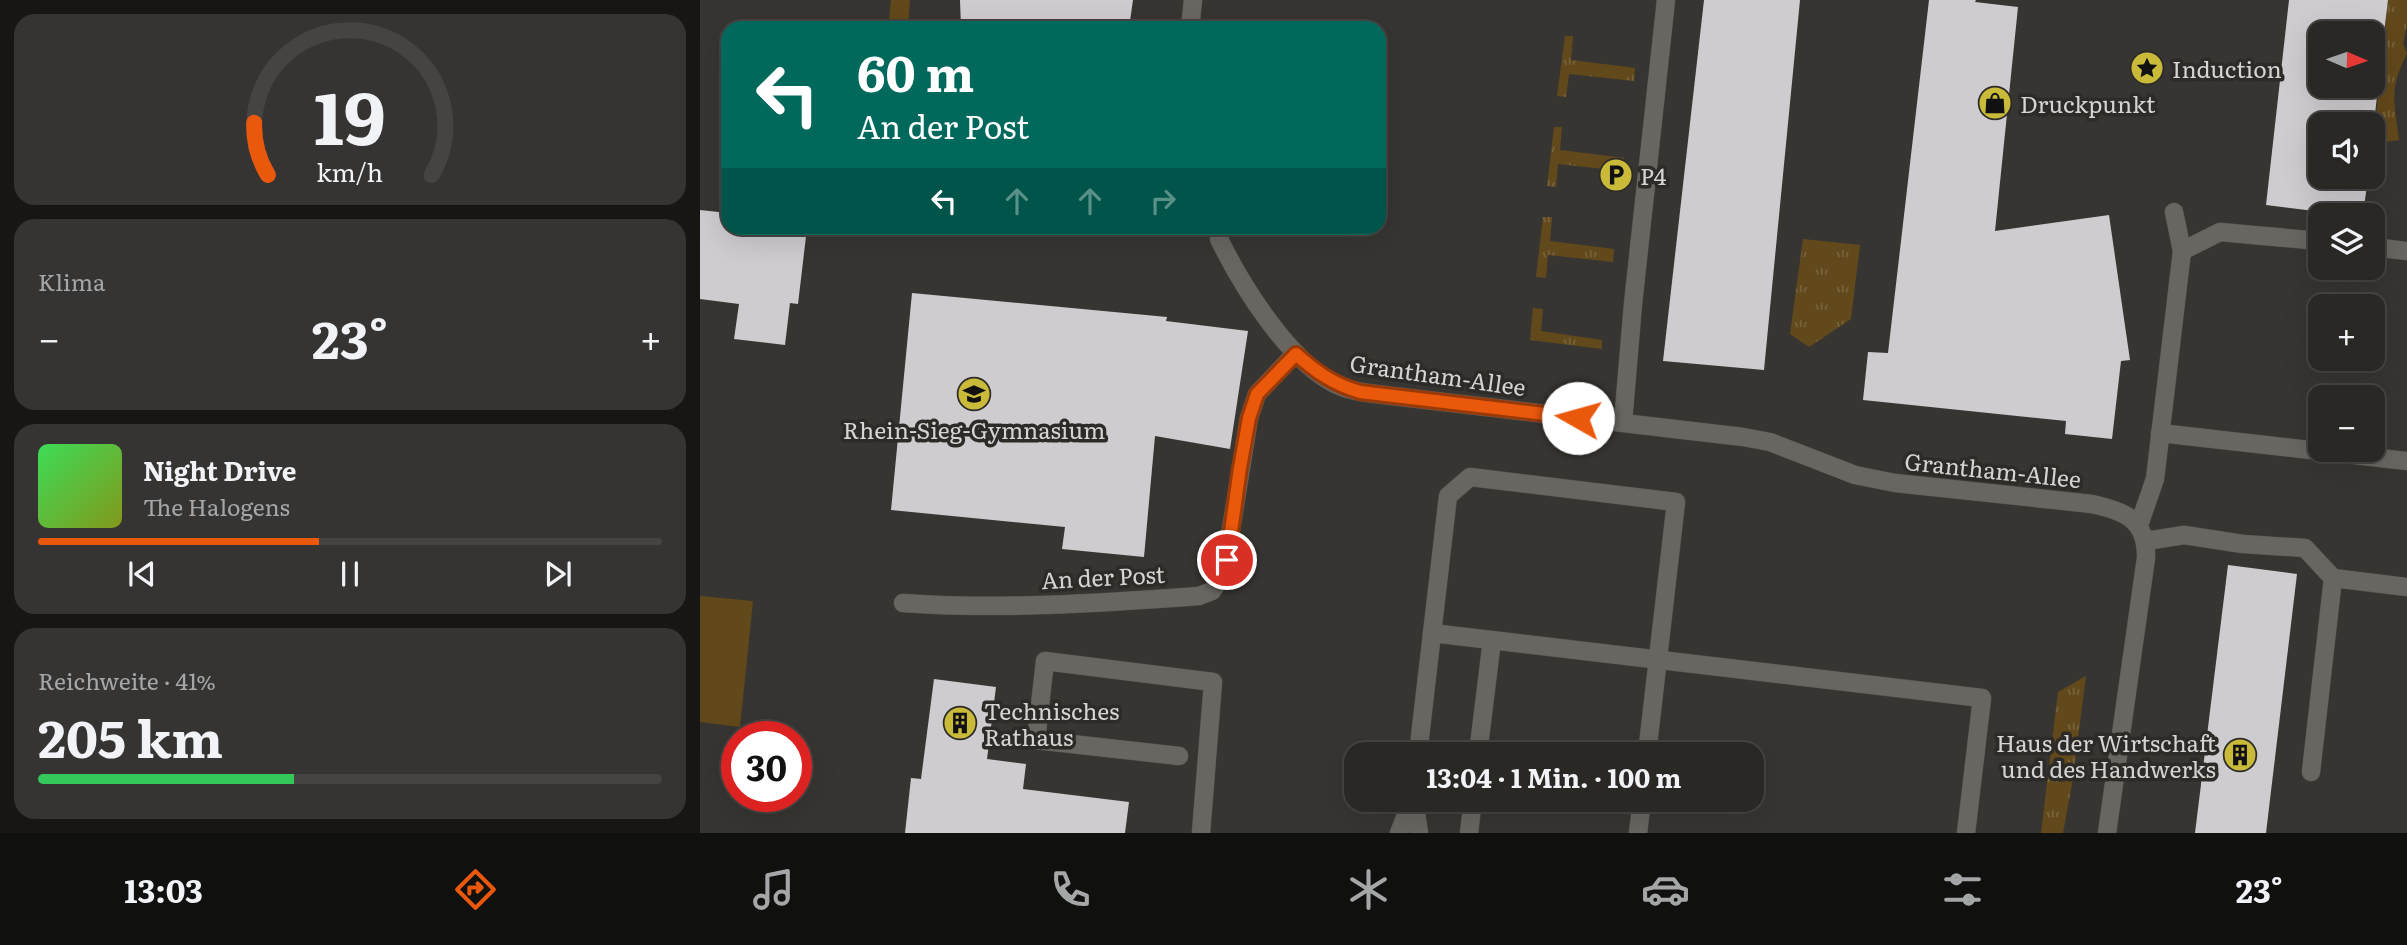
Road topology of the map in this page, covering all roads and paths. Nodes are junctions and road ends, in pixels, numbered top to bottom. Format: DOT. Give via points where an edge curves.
graph roads {
  1 [pos="1194,0"];
  2 [pos="1666,0"];
  3 [pos="1192,21"];
  4 [pos="2174,212"];
  5 [pos="1217,235"];
  6 [pos="2308,241"];
  7 [pos="2385,248"];
  8 [pos="2182,251"];
  9 [pos="2407,251"];
  10 [pos="1296,354"];
  11 [pos="1623,422"];
  12 [pos="2160,433"];
  13 [pos="2407,461"];
  14 [pos="2143,533"];
  15 [pos="2333,578"];
  16 [pos="2407,587"];
  17 [pos="903,603"];
  18 [pos="1432,633"];
  19 [pos="1492,640"];
  20 [pos="1658,660"];
  21 [pos="1419,742"];
  22 [pos="1479,742"];
  23 [pos="1648,742"];
  24 [pos="1179,756"];
  25 [pos="2311,772"];
  26 [pos="1408,812"];
  27 [pos="1415,812"];
  28 [pos="1472,812"];
  29 [pos="1641,812"];
  30 [pos="1200,833"];
  31 [pos="1399,833"];
  32 [pos="1419,833"];
  33 [pos="1469,833"];
  34 [pos="1638,833"];
  35 [pos="1966,833"];
  36 [pos="2107,833"];
  1 -- 3 [label="street"];
  2 -- 11 [label="street"];
  4 -- 8 [label="street"];
  5 -- 10 [label="street, Grantham-Allee" via="1253,297"];
  6 -- 8 [label="street" via="2220,232"];
  7 -- 9 [label="street"];
  8 -- 12 [label="street"];
  10 -- 11 [label="street, Grantham-Allee" via="1338,386 1360,392"];
  10 -- 17 [label="street, An der Post" via="1257,394 1249,418 1224,573 1212,591 1199,596 1087,602"];
  11 -- 14 [label="street, Grantham-Allee" via="1769,442 1855,475 1895,483 2092,504 2115,509"];
  12 -- 13 [label="street"];
  12 -- 14 [label="street"];
  14 -- 15 [label="street" via="2305,548"];
  14 -- 36 [label="street" via="2147,558"];
  15 -- 16 [label="street"];
  15 -- 25 [label="street"];
  18 -- 19 [label="street"];
  18 -- 20 [label="street" via="1448,496 1469,477 1676,502"];
  18 -- 21 [label="street"];
  19 -- 20 [label="street"];
  19 -- 22 [label="street"];
  20 -- 23 [label="street"];
  20 -- 35 [label="street" via="1982,698"];
  24 -- 30 [label="street" via="1036,740 1045,661 1213,682"];
  26 -- 31 [label="street"];
  27 -- 32 [label="street"];
  28 -- 33 [label="street"];
  29 -- 34 [label="street"];
}
